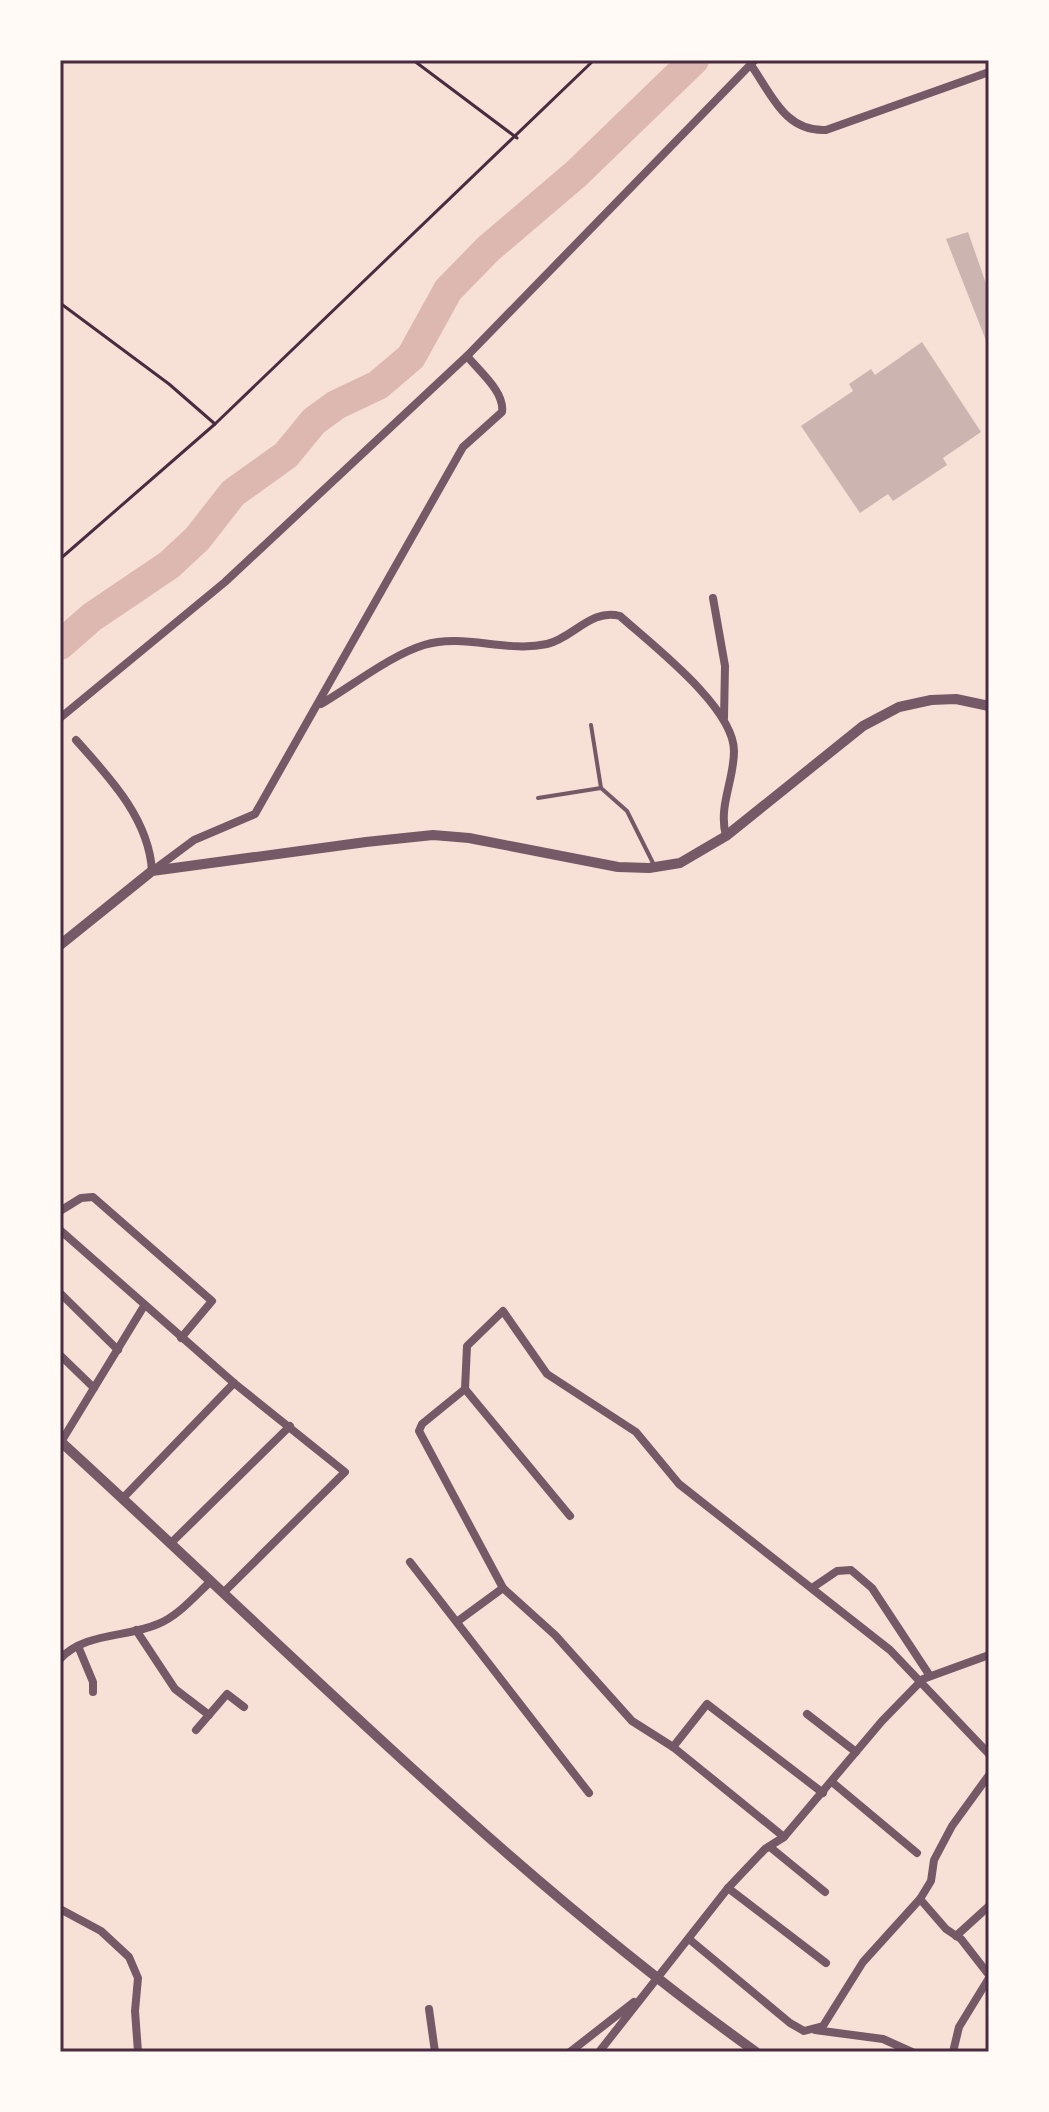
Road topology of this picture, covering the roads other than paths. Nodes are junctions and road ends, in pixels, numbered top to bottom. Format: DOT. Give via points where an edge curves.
graph roads {
  1 [pos="753,63"];
  2 [pos="989,72"];
  3 [pos="467,356"];
  4 [pos="713,598"];
  5 [pos="319,705"];
  6 [pos="989,706"];
  7 [pos="60,718"];
  8 [pos="724,718"];
  9 [pos="591,725"];
  10 [pos="76,740"];
  11 [pos="601,788"];
  12 [pos="538,798"];
  13 [pos="726,836"];
  14 [pos="655,867"];
  15 [pos="152,871"];
  16 [pos="60,945"];
  17 [pos="60,1211"];
  18 [pos="60,1230"];
  19 [pos="60,1293"];
  20 [pos="144,1306"];
  21 [pos="181,1338"];
  22 [pos="118,1350"];
  23 [pos="60,1355"];
  24 [pos="234,1383"];
  25 [pos="94,1388"];
  26 [pos="465,1389"];
  27 [pos="290,1426"];
  28 [pos="60,1441"];
  29 [pos="123,1498"];
  30 [pos="570,1516"];
  31 [pos="171,1543"];
  32 [pos="410,1562"];
  33 [pos="211,1581"];
  34 [pos="503,1588"];
  35 [pos="812,1588"];
  36 [pos="224,1592"];
  37 [pos="458,1621"];
  38 [pos="136,1630"];
  39 [pos="78,1646"];
  40 [pos="989,1655"];
  41 [pos="60,1659"];
  42 [pos="965,1662"];
  43 [pos="989,1663"];
  44 [pos="927,1677"];
  45 [pos="93,1692"];
  46 [pos="244,1707"];
  47 [pos="807,1714"];
  48 [pos="209,1715"];
  49 [pos="196,1730"];
  50 [pos="673,1747"];
  51 [pos="856,1752"];
  52 [pos="989,1754"];
  53 [pos="989,1775"];
  54 [pos="832,1782"];
  55 [pos="589,1793"];
  56 [pos="823,1793"];
  57 [pos="784,1837"];
  58 [pos="770,1847"];
  59 [pos="917,1853"];
  60 [pos="728,1888"];
  61 [pos="825,1892"];
  62 [pos="920,1899"];
  63 [pos="989,1906"];
  64 [pos="60,1909"];
  65 [pos="956,1936"];
  66 [pos="689,1939"];
  67 [pos="826,1963"];
  68 [pos="989,1977"];
  69 [pos="654,1979"];
  70 [pos="641,1997"];
  71 [pos="429,2009"];
  72 [pos="814,2030"];
  73 [pos="138,2052"];
  74 [pos="435,2052"];
  75 [pos="570,2052"];
  76 [pos="599,2052"];
  77 [pos="756,2052"];
  78 [pos="912,2052"];
  79 [pos="953,2052"];
  1 -- 2 [label="street" via="789,119 810,131 826,130"];
  1 -- 3 [label="street"];
  3 -- 5 [label="street" via="499,394 502,412 463,447"];
  3 -- 7 [label="street" via="225,582"];
  4 -- 8 [label="street" via="725,666"];
  5 -- 8 [label="street" via="425,645 456,641 525,649 553,642 608,613 620,616"];
  5 -- 15 [label="street" via="255,814 194,840"];
  6 -- 13 [label="street" via="944,699 899,707 863,726"];
  8 -- 13 [label="street" via="734,748 722,823"];
  9 -- 11 [label="lane"];
  10 -- 15 [label="street" via="123,792 150,846"];
  11 -- 12 [label="lane"];
  11 -- 14 [label="lane" via="627,811"];
  13 -- 14 [label="street" via="680,863"];
  14 -- 15 [label="street" via="618,867 433,835"];
  15 -- 16 [label="street"];
  17 -- 21 [label="street" via="93,1197 212,1301"];
  18 -- 20 [label="street"];
  19 -- 22 [label="street"];
  20 -- 21 [label="street"];
  20 -- 22 [label="street"];
  21 -- 24 [label="street"];
  22 -- 25 [label="street"];
  23 -- 25 [label="street"];
  24 -- 27 [label="street"];
  24 -- 29 [label="street"];
  25 -- 28 [label="street"];
  26 -- 30 [label="street"];
  26 -- 34 [label="street" via="419,1431"];
  26 -- 35 [label="street" via="467,1346 503,1311 547,1374 636,1432 679,1484"];
  27 -- 31 [label="street"];
  27 -- 36 [label="street" via="345,1472"];
  28 -- 29 [label="street"];
  29 -- 31 [label="street"];
  31 -- 33 [label="street"];
  32 -- 37 [label="street"];
  33 -- 36 [label="street"];
  33 -- 38 [label="street" via="173,1616"];
  34 -- 37 [label="street"];
  34 -- 50 [label="street" via="555,1635 632,1721"];
  35 -- 44 [label="street" via="837,1571 851,1570 872,1588"];
  35 -- 52 [label="street" via="890,1650"];
  36 -- 69 [label="street" via="381,1741"];
  37 -- 55 [label="street"];
  38 -- 39 [label="street"];
  38 -- 48 [label="street" via="175,1689"];
  39 -- 41 [label="street"];
  39 -- 45 [label="street"];
  40 -- 42 [label="street"];
  42 -- 43 [label="street"];
  42 -- 44 [label="street"];
  44 -- 51 [label="street"];
  46 -- 48 [label="street" via="227,1694"];
  47 -- 51 [label="street"];
  48 -- 49 [label="street"];
  50 -- 56 [label="street" via="707,1704"];
  50 -- 57 [label="street"];
  51 -- 54 [label="street"];
  53 -- 62 [label="street" via="952,1826"];
  54 -- 56 [label="street"];
  54 -- 59 [label="street"];
  56 -- 57 [label="street"];
  57 -- 58 [label="street"];
  58 -- 60 [label="street"];
  58 -- 61 [label="street"];
  60 -- 66 [label="street"];
  60 -- 67 [label="street"];
  62 -- 65 [label="street"];
  62 -- 72 [label="street" via="863,1962 823,2026"];
  63 -- 65 [label="street"];
  64 -- 73 [label="street" via="101,1931 129,1957 138,1978"];
  65 -- 68 [label="street"];
  66 -- 69 [label="street"];
  66 -- 72 [label="street" via="790,2023"];
  68 -- 79 [label="street" via="959,2027"];
  69 -- 70 [label="street"];
  69 -- 77 [label="street"];
  70 -- 75 [label="street"];
  70 -- 76 [label="street"];
  71 -- 74 [label="street"];
  72 -- 78 [label="street" via="883,2039"];
}
